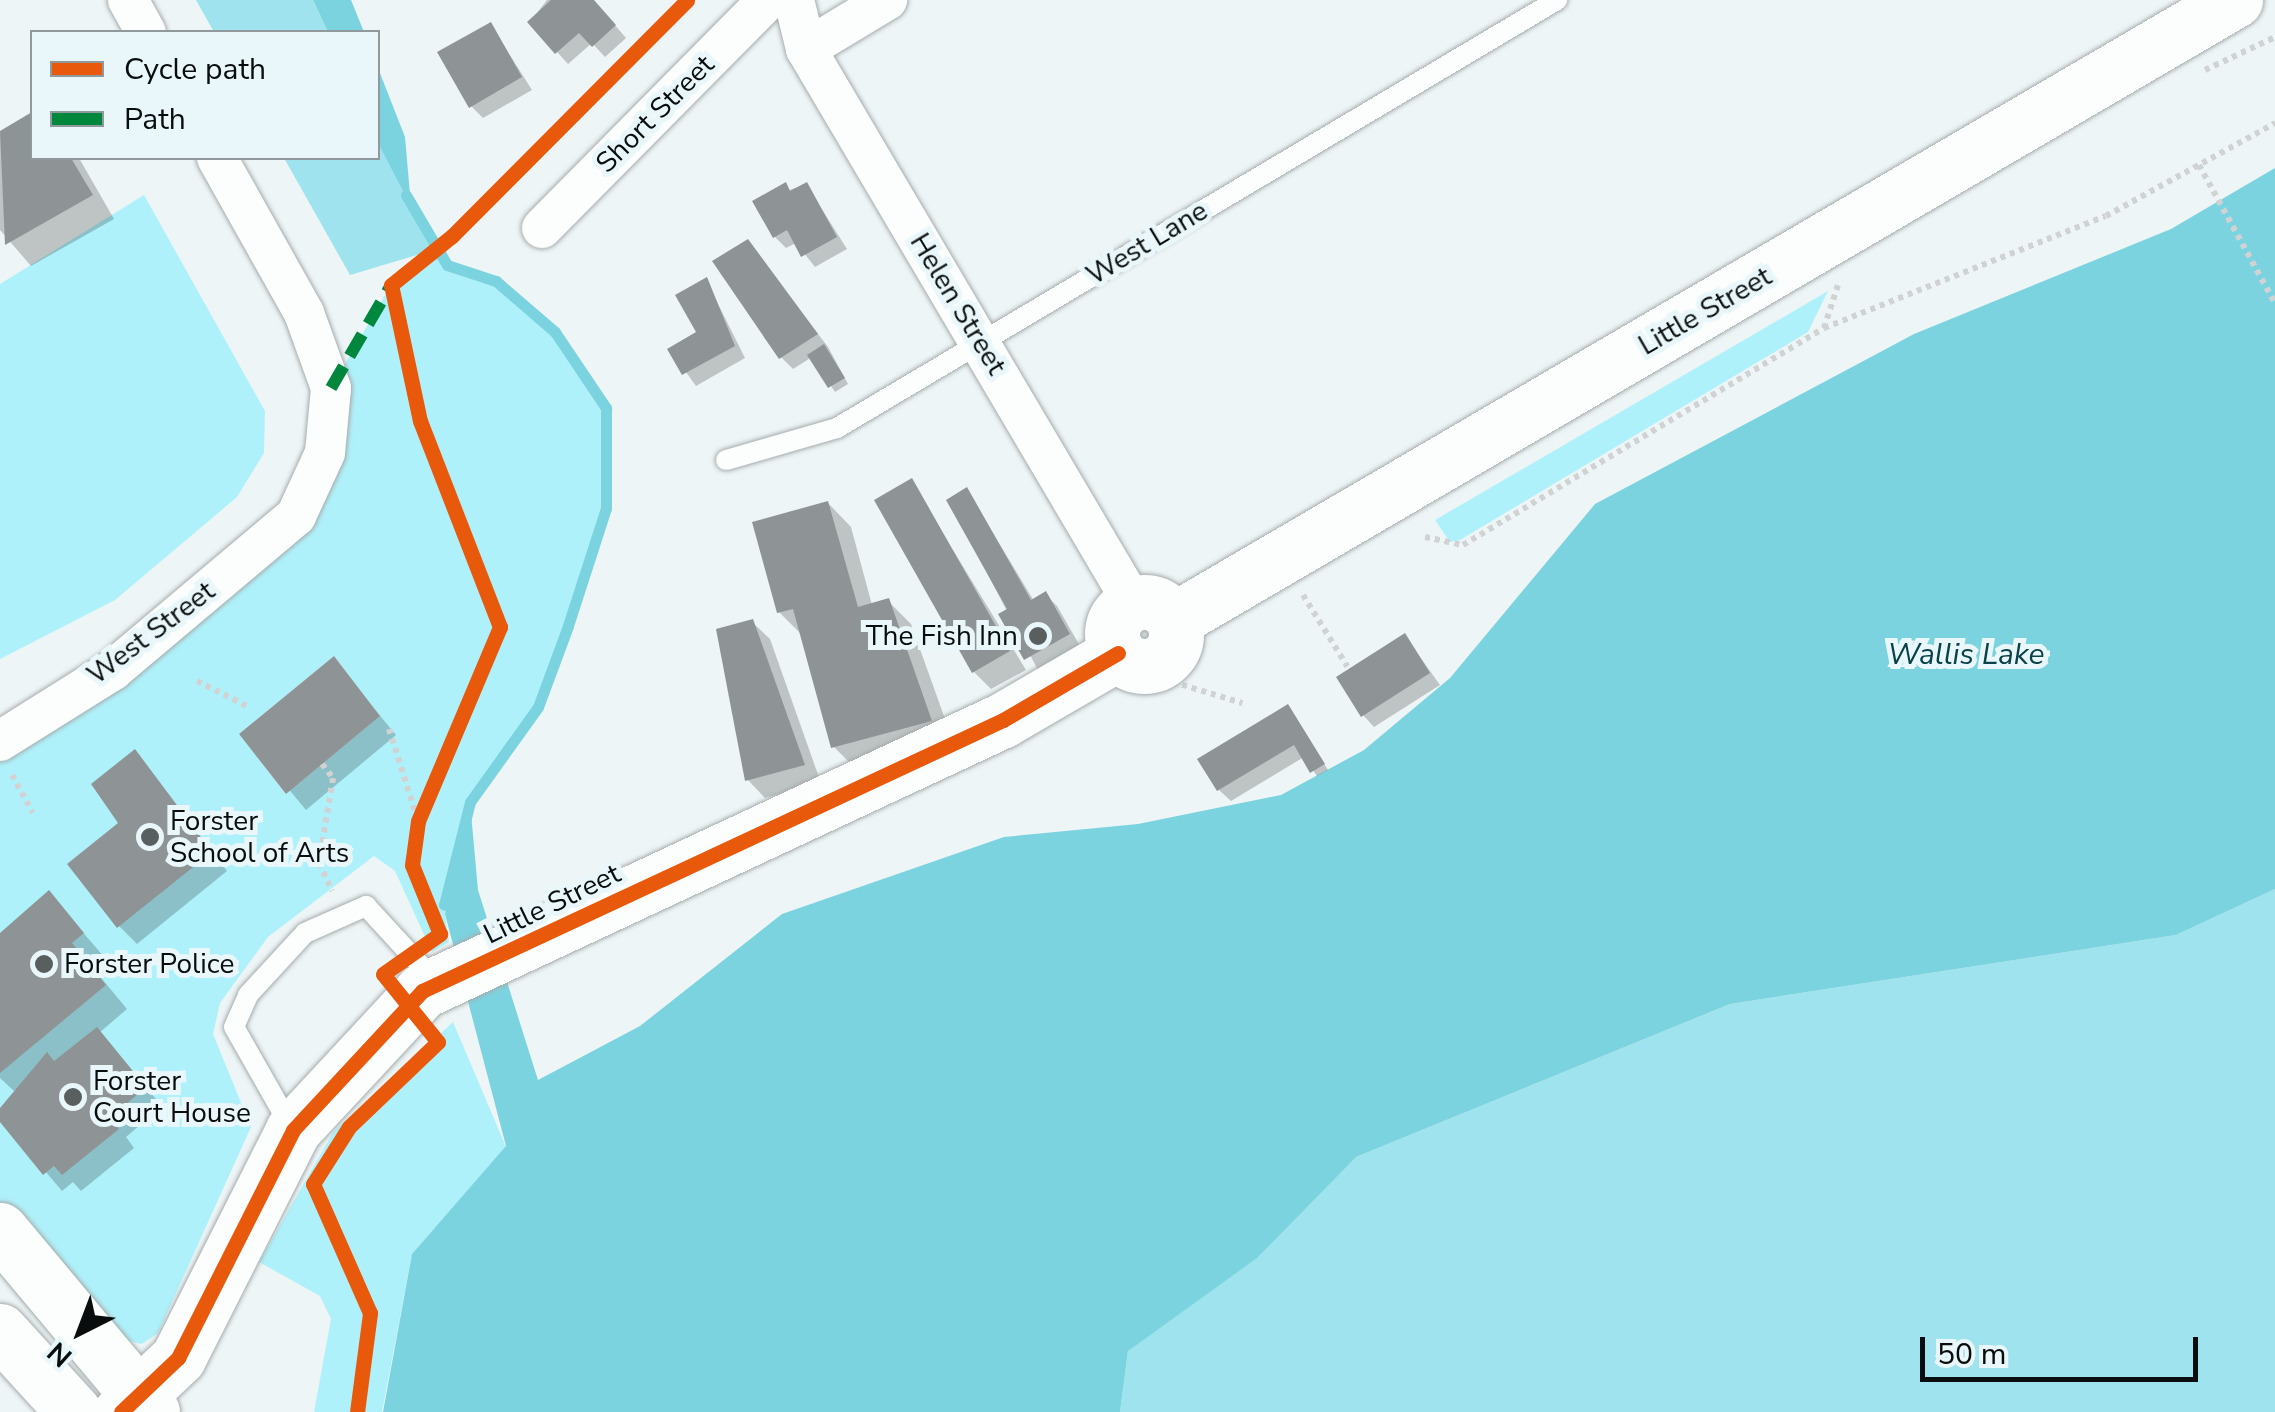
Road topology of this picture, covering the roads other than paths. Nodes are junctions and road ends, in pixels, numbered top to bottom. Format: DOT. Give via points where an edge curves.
graph roads {
  1 [pos="128,0"];
  2 [pos="768,0"];
  3 [pos="794,0"];
  4 [pos="887,0"];
  5 [pos="1556,0"];
  6 [pos="2236,0"];
  7 [pos="145,30"];
  8 [pos="806,49"];
  9 [pos="218,160"];
  10 [pos="542,228"];
  11 [pos="981,342"];
  12 [pos="726,460"];
  13 [pos="1147,639"];
  14 [pos="0,741"];
  15 [pos="436,983"];
  16 [pos="294,1130"];
  17 [pos="0,1230"];
  18 [pos="0,1331"];
  19 [pos="138,1406"];
  20 [pos="74,1412"];
  1 -- 7 [label="street"];
  2 -- 10 [label="street, Short Street"];
  3 -- 8 [label="street, Helen Street"];
  4 -- 8 [label="street"];
  5 -- 11 [label="lane, West Lane"];
  6 -- 13 [label="street, Little Street"];
  8 -- 11 [label="street, Helen Street"];
  9 -- 14 [label="street, West Street" via="304,312 331,388 326,453 296,516 112,670"];
  11 -- 12 [label="lane, West Lane" via="837,428"];
  11 -- 13 [label="street, Helen Street"];
  13 -- 15 [label="street, Little Street" via="1003,720"];
  15 -- 16 [label="street, Little Street"];
  15 -- 16 [label="lane" via="366,906 341,910 305,933 248,995 234,1027"];
  16 -- 19 [label="street, Little Street" via="178,1358"];
  17 -- 19 [label="street"];
  18 -- 20 [label="street"];
}
